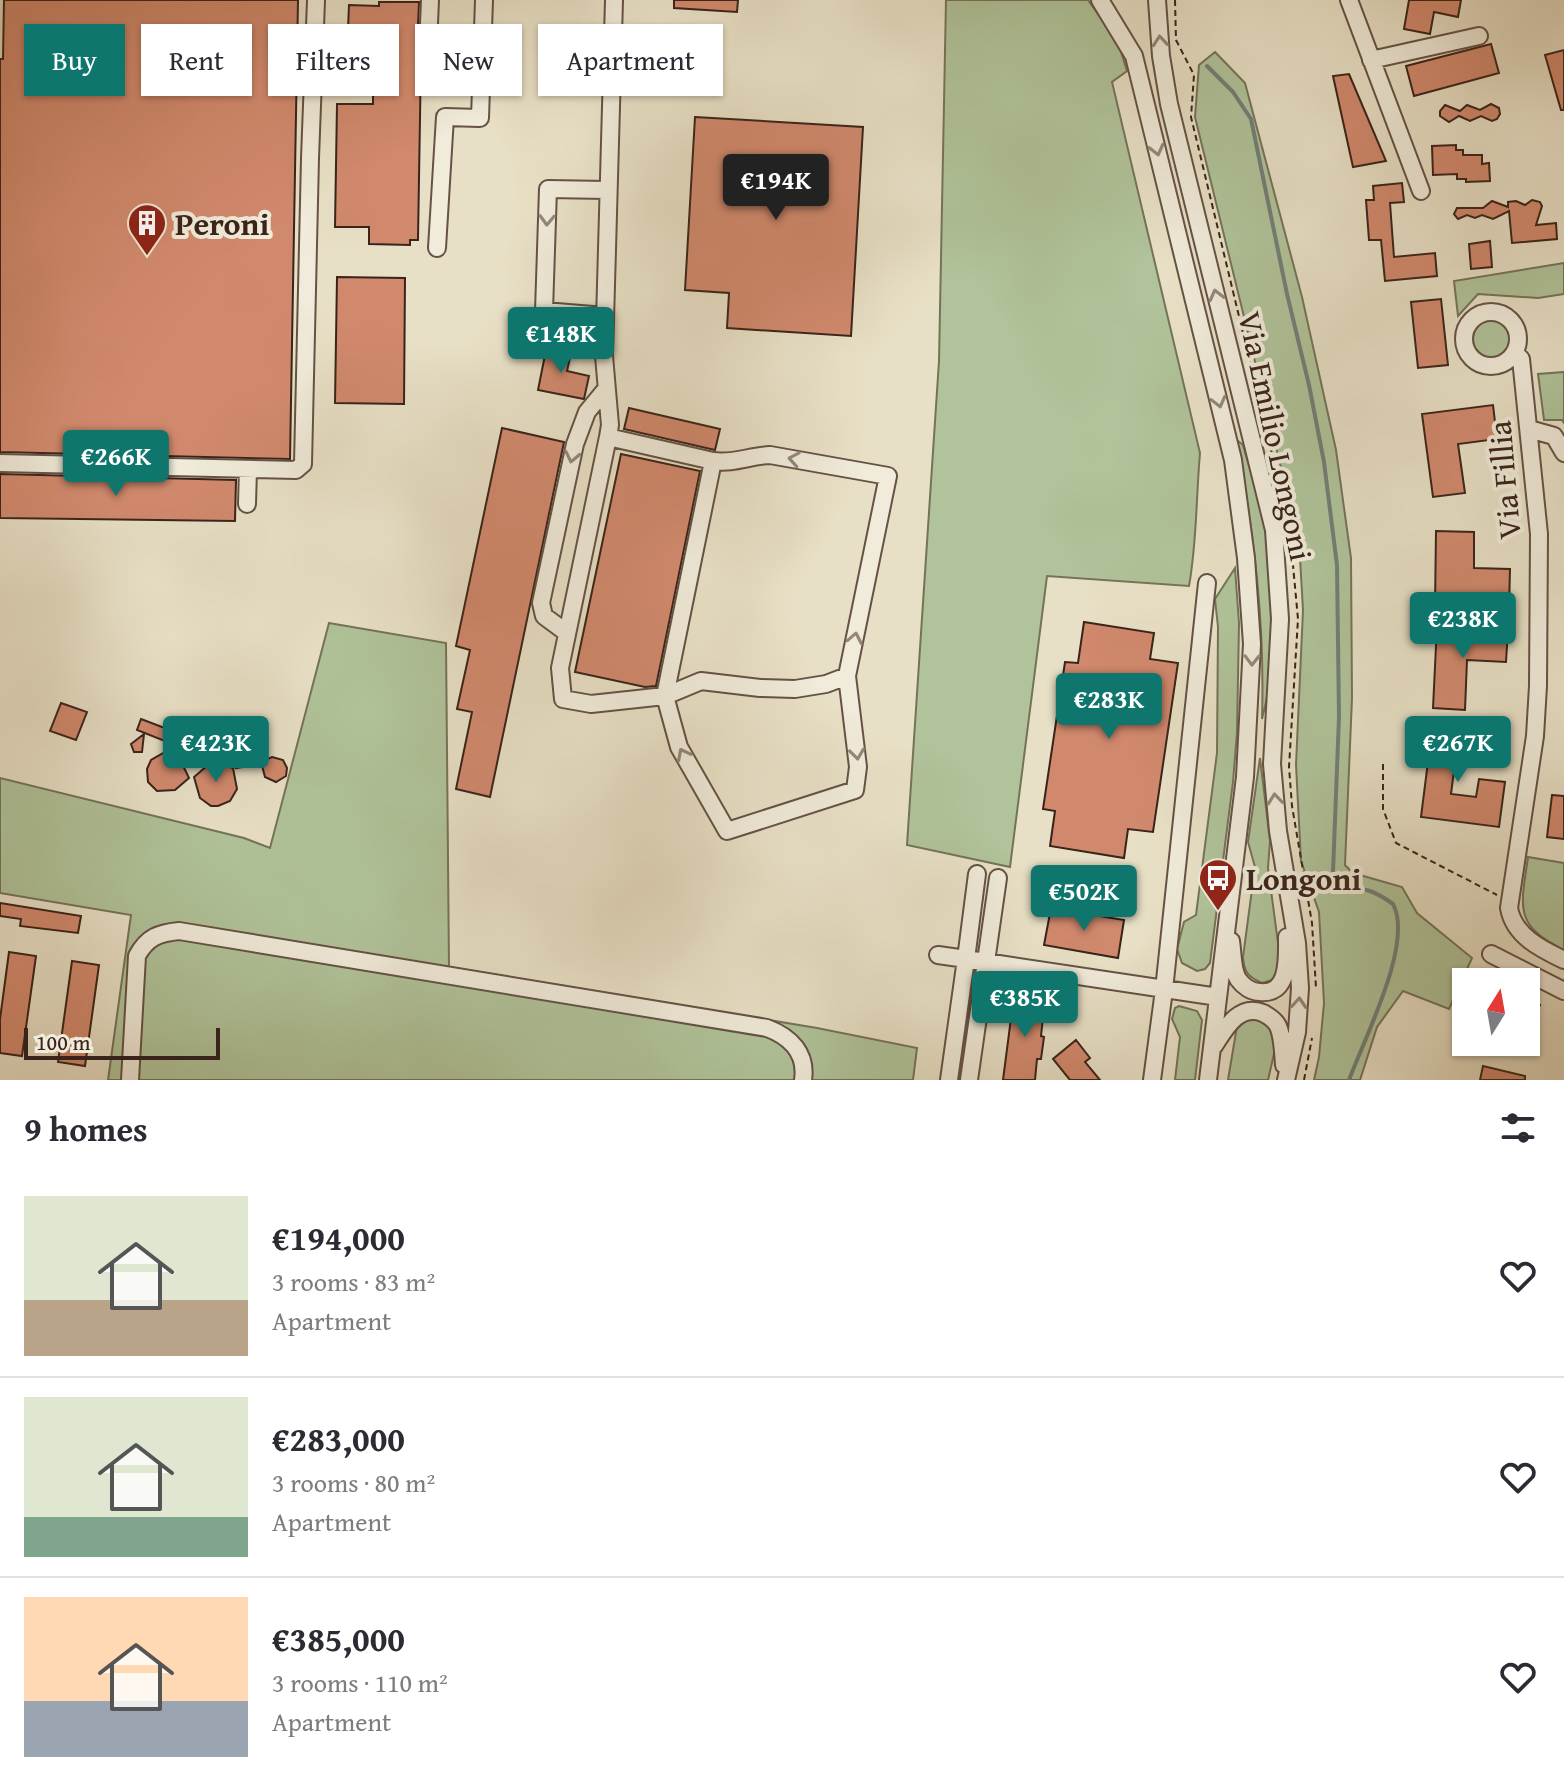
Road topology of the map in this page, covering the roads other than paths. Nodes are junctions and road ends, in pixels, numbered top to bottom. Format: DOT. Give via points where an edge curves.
graph roads {
  1 [pos="316,0"];
  2 [pos="430,0"];
  3 [pos="484,0"];
  4 [pos="614,0"];
  5 [pos="1100,0"];
  6 [pos="1157,0"];
  7 [pos="1349,0"];
  8 [pos="429,24"];
  9 [pos="1479,36"];
  10 [pos="1371,60"];
  11 [pos="607,190"];
  12 [pos="1421,191"];
  13 [pos="437,248"];
  14 [pos="605,316"];
  15 [pos="1515,353"];
  16 [pos="606,389"];
  17 [pos="1529,429"];
  18 [pos="608,437"];
  19 [pos="1564,453"];
  20 [pos="713,461"];
  21 [pos="0,463"];
  22 [pos="248,469"];
  23 [pos="247,504"];
  24 [pos="1207,583"];
  25 [pos="567,633"];
  26 [pos="847,676"];
  27 [pos="665,696"];
  28 [pos="977,874"];
  29 [pos="1286,876"];
  30 [pos="998,878"];
  31 [pos="1228,911"];
  32 [pos="1491,954"];
  33 [pos="938,955"];
  34 [pos="966,959"];
  35 [pos="1564,960"];
  36 [pos="986,961"];
  37 [pos="1557,987"];
  38 [pos="1164,990"];
  39 [pos="1218,997"];
  40 [pos="1211,1051"];
  41 [pos="130,1080"];
  42 [pos="803,1080"];
  43 [pos="949,1080"];
  44 [pos="969,1080"];
  45 [pos="1152,1080"];
  46 [pos="1208,1080"];
  47 [pos="1286,1080"];
  1 -- 22 [label="street" via="303,464 296,470"];
  2 -- 8 [label="street"];
  3 -- 13 [label="street" via="480,118 445,117"];
  4 -- 11 [label="street"];
  5 -- 31 [label="street, Via Emilio Longoni, one-way" via="1134,56 1233,460 1252,644 1245,777"];
  29 -- 6 [label="street, Via Emilio Longoni, one-way" via="1272,764 1280,619 1274,530 1169,104"];
  7 -- 10 [label="street"];
  9 -- 10 [label="street"];
  10 -- 12 [label="street"];
  11 -- 14 [label="street"];
  11 -- 14 [label="street, one-way" via="548,189 544,311"];
  14 -- 16 [label="street"];
  15 -- 17 [label="street, Via Fillia" via="1521,359"];
  16 -- 18 [label="street"];
  16 -- 25 [label="street, one-way" via="587,412 575,444 541,603 544,616"];
  17 -- 19 [label="street" via="1549,433"];
  17 -- 35 [label="street, Via Fillia" via="1539,534 1537,707 1509,901 1510,915 1522,933"];
  18 -- 20 [label="street"];
  18 -- 25 [label="street"];
  26 -- 20 [label="street, one-way" via="888,476 770,455"];
  20 -- 27 [label="street"];
  21 -- 22 [label="street"];
  22 -- 23 [label="street"];
  24 -- 38 [label="street"];
  25 -- 27 [label="street" via="560,668 563,699 591,704"];
  26 -- 27 [label="street" via="795,689 701,681"];
  26 -- 27 [label="street, one-way" via="858,767 855,790 727,831 679,747"];
  28 -- 34 [label="street"];
  29 -- 31 [label="street" via="1287,962 1273,990 1256,992 1238,978"];
  47 -- 29 [label="street, Via Emilio Longoni, one-way" via="1300,988"];
  30 -- 36 [label="street"];
  31 -- 39 [label="street, Via Emilio Longoni"];
  32 -- 37 [label="street"];
  33 -- 34 [label="street"];
  34 -- 36 [label="street"];
  34 -- 43 [label="street"];
  35 -- 37 [label="street"];
  36 -- 38 [label="street"];
  36 -- 44 [label="street"];
  38 -- 39 [label="street"];
  38 -- 45 [label="street"];
  39 -- 40 [label="street, Via Emilio Longoni"];
  40 -- 46 [label="street, Via Emilio Longoni"];
  40 -- 47 [label="street" via="1237,1016 1265,1014 1278,1026"];
  41 -- 42 [label="street" via="137,956 156,935 179,931 767,1028 799,1052"];
}
